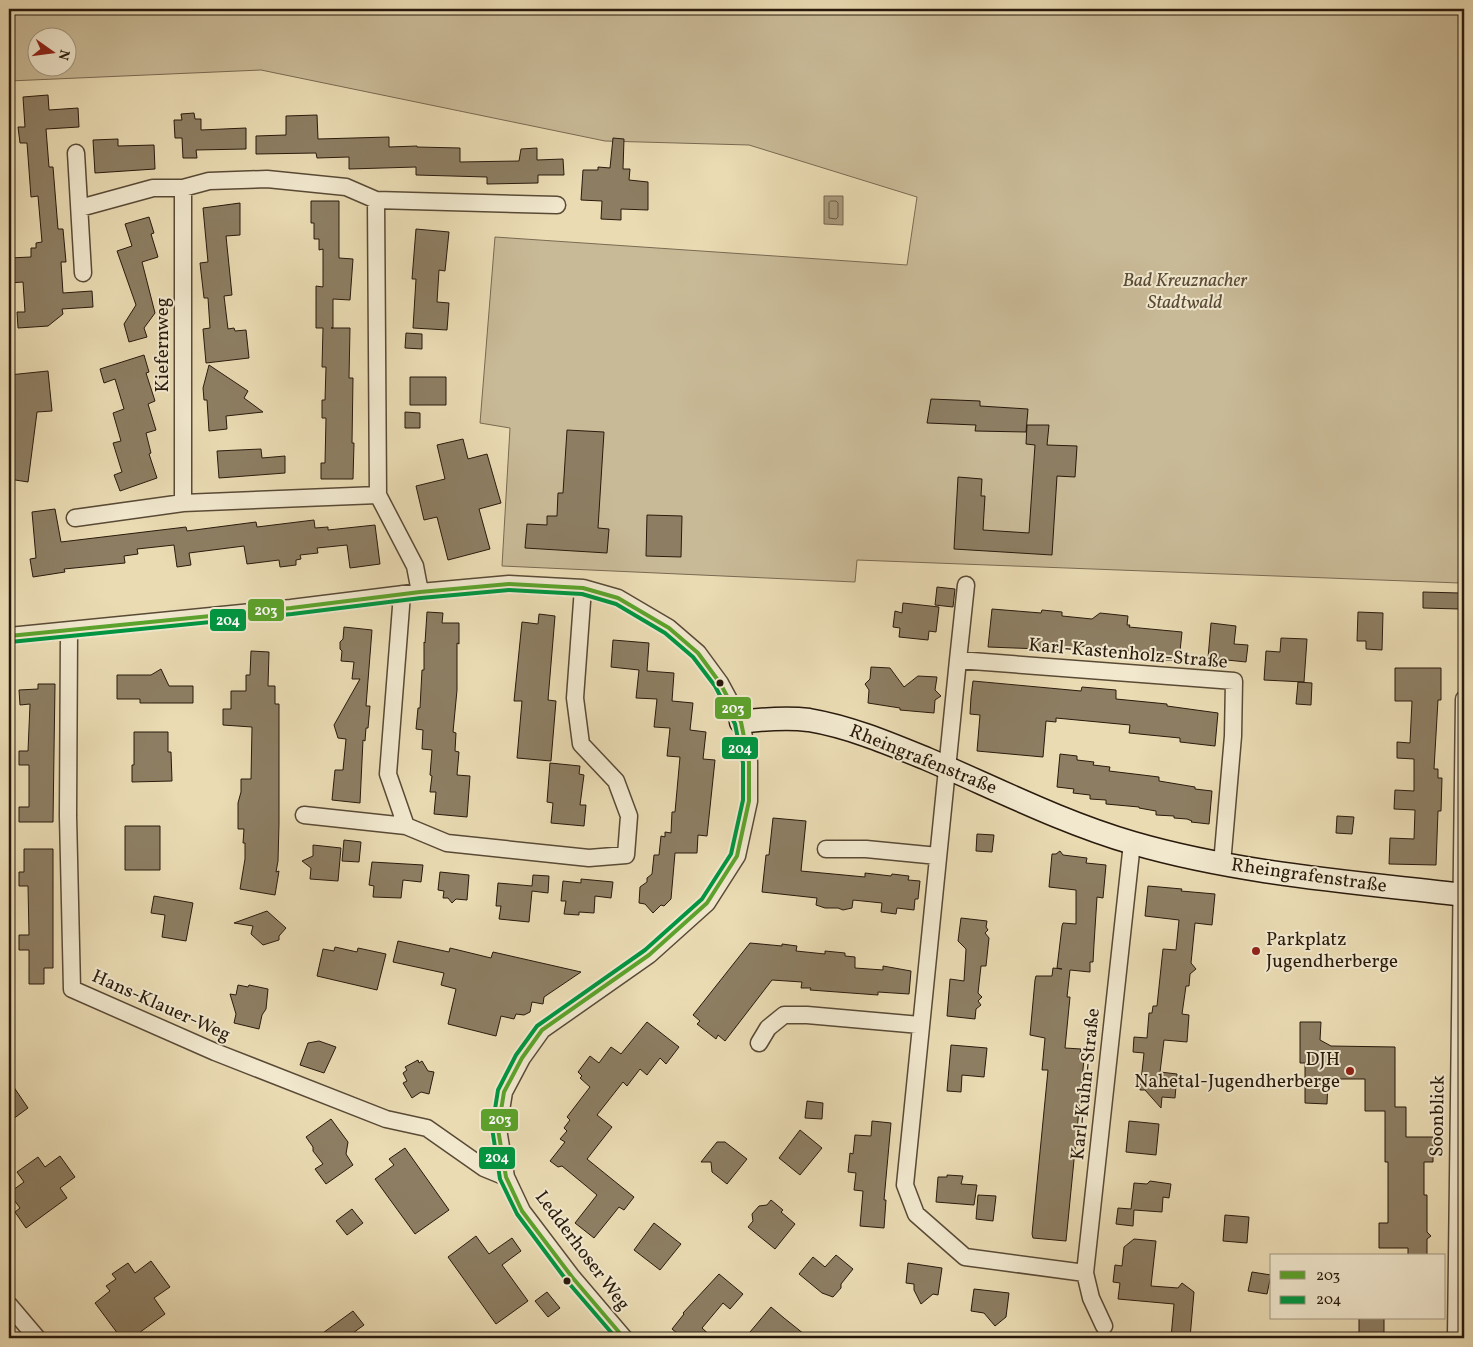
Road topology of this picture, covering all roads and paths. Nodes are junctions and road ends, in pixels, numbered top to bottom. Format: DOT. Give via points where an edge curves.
graph roads {
  1 [pos="76,153"];
  2 [pos="183,188"];
  3 [pos="376,200"];
  4 [pos="557,204"];
  5 [pos="80,208"];
  6 [pos="83,273"];
  7 [pos="378,495"];
  8 [pos="182,503"];
  9 [pos="75,518"];
  10 [pos="966,585"];
  11 [pos="582,588"];
  12 [pos="420,592"];
  13 [pos="402,594"];
  14 [pos="69,631"];
  15 [pos="9,636"];
  16 [pos="958,660"];
  17 [pos="1464,699"];
  18 [pos="741,722"];
  19 [pos="1464,722"];
  20 [pos="948,768"];
  21 [pos="304,815"];
  22 [pos="406,826"];
  23 [pos="1132,843"];
  24 [pos="826,849"];
  25 [pos="938,856"];
  26 [pos="1222,864"];
  27 [pos="1462,895"];
  28 [pos="920,1026"];
  29 [pos="759,1043"];
  30 [pos="506,1177"];
  31 [pos="1085,1273"];
  32 [pos="9,1305"];
  33 [pos="1104,1326"];
  34 [pos="37,1338"];
  35 [pos="624,1338"];
  36 [pos="1456,1338"];
  1 -- 5 [label="street"];
  2 -- 3 [label="street" via="209,181 267,179 346,187"];
  2 -- 5 [label="street" via="153,188"];
  2 -- 8 [label="street, Kiefernweg"];
  3 -- 4 [label="street"];
  3 -- 7 [label="street"];
  5 -- 6 [label="street"];
  7 -- 8 [label="street"];
  7 -- 12 [label="street" via="415,566"];
  8 -- 9 [label="street"];
  10 -- 16 [label="street"];
  11 -- 12 [label="street" via="509,584"];
  11 -- 18 [label="street" via="618,598 669,628 698,653 720,683"];
  11 -- 22 [label="street" via="575,698 581,744 616,781 629,816 626,856 589,858 447,843"];
  12 -- 13 [label="street"];
  13 -- 14 [label="street"];
  13 -- 22 [label="street" via="388,774"];
  14 -- 15 [label="street"];
  14 -- 30 [label="street, Hans-Klauer-Weg" via="68,816 72,989 215,1052 386,1119 427,1128 484,1168"];
  16 -- 20 [label="street"];
  16 -- 26 [label="street, Karl-Kastenholz-Straße" via="1234,681 1233,736"];
  17 -- 19 [label="street, Soonblick"];
  18 -- 20 [label="street, Rheingrafenstraße" via="774,718 836,726 873,737"];
  18 -- 30 [label="street, Ledderhoser Weg" via="749,762 749,801 737,856 707,903 649,955 542,1030 504,1092 498,1129"];
  19 -- 27 [label="street, Soonblick"];
  20 -- 23 [label="street, Rheingrafenstraße" via="1038,808"];
  20 -- 25 [label="street"];
  21 -- 22 [label="street"];
  23 -- 26 [label="street, Rheingrafenstraße"];
  23 -- 31 [label="street, Karl-Kuhn-Straße"];
  24 -- 25 [label="street"];
  25 -- 28 [label="street"];
  26 -- 27 [label="street, Rheingrafenstraße"];
  27 -- 36 [label="street, Soonblick"];
  28 -- 29 [label="street" via="807,1014 784,1015 768,1028"];
  28 -- 31 [label="street" via="905,1185 916,1214 965,1257"];
  30 -- 35 [label="street, Ledderhoser Weg" via="522,1211"];
  31 -- 33 [label="street, Karl-Kuhn-Straße" via="1091,1298"];
  32 -- 34 [label="street"];
}
